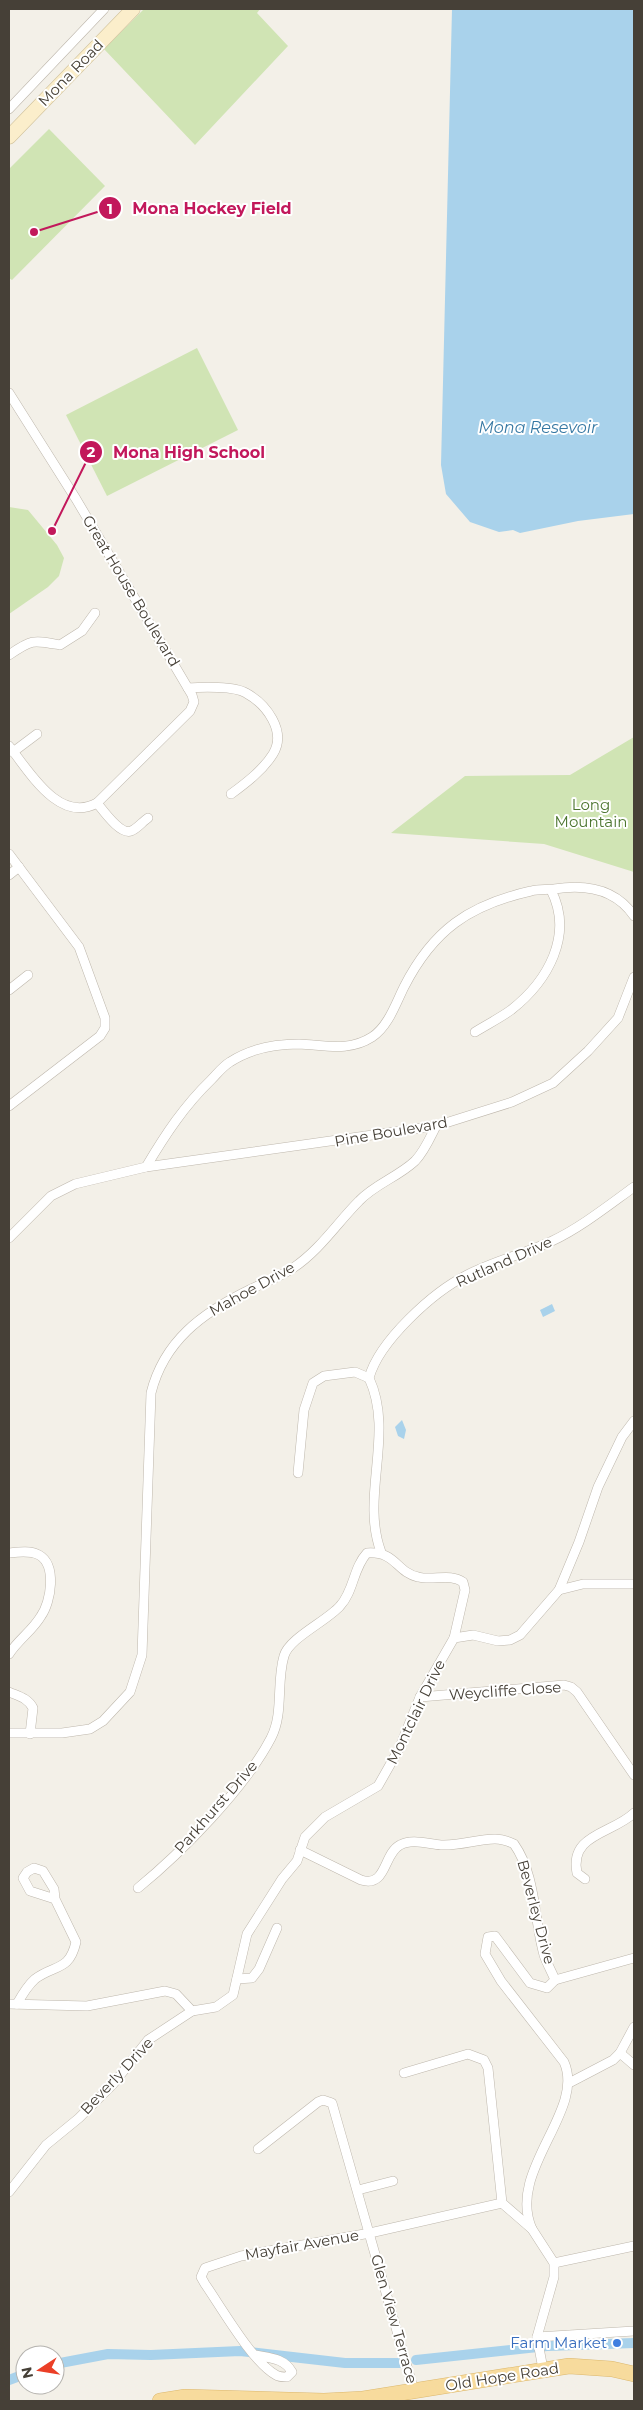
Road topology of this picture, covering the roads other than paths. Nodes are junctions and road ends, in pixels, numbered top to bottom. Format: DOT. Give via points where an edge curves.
graph roads {
  1 [pos="104,9"];
  2 [pos="133,9"];
  3 [pos="9,109"];
  4 [pos="9,137"];
  5 [pos="9,393"];
  6 [pos="95,612"];
  7 [pos="9,655"];
  8 [pos="188,688"];
  9 [pos="37,734"];
  10 [pos="11,749"];
  11 [pos="231,794"];
  12 [pos="97,803"];
  13 [pos="148,818"];
  14 [pos="9,854"];
  15 [pos="19,867"];
  16 [pos="9,875"];
  17 [pos="551,890"];
  18 [pos="634,916"];
  19 [pos="28,975"];
  20 [pos="634,976"];
  21 [pos="9,990"];
  22 [pos="474,1032"];
  23 [pos="9,1106"];
  24 [pos="436,1126"];
  25 [pos="146,1167"];
  26 [pos="634,1187"];
  27 [pos="9,1238"];
  28 [pos="370,1378"];
  29 [pos="634,1421"];
  30 [pos="298,1473"];
  31 [pos="381,1552"];
  32 [pos="9,1553"];
  33 [pos="634,1584"];
  34 [pos="558,1590"];
  35 [pos="454,1638"];
  36 [pos="9,1654"];
  37 [pos="9,1692"];
  38 [pos="420,1697"];
  39 [pos="9,1733"];
  40 [pos="30,1734"];
  41 [pos="634,1775"];
  42 [pos="634,1813"];
  43 [pos="300,1850"];
  44 [pos="585,1879"];
  45 [pos="138,1888"];
  46 [pos="55,1899"];
  47 [pos="277,1928"];
  48 [pos="634,1958"];
  49 [pos="238,1980"];
  50 [pos="555,1980"];
  51 [pos="13,2004"];
  52 [pos="192,2011"];
  53 [pos="634,2027"];
  54 [pos="620,2053"];
  55 [pos="634,2065"];
  56 [pos="404,2073"];
  57 [pos="569,2083"];
  58 [pos="258,2149"];
  59 [pos="393,2181"];
  60 [pos="358,2190"];
  61 [pos="9,2192"];
  62 [pos="502,2203"];
  63 [pos="532,2229"];
  64 [pos="370,2232"];
  65 [pos="634,2246"];
  66 [pos="554,2263"];
  67 [pos="634,2331"];
  68 [pos="537,2339"];
  69 [pos="255,2355"];
  70 [pos="542,2363"];
  71 [pos="634,2374"];
  72 [pos="414,2391"];
  73 [pos="186,2399"];
  74 [pos="363,2400"];
  75 [pos="160,2401"];
  1 -- 3 [label="street"];
  2 -- 4 [label="street, Mona Road"];
  5 -- 8 [label="street, Great House Boulevard" via="86,515"];
  6 -- 7 [label="street" via="82,631 60,645 34,640"];
  8 -- 11 [label="street" via="246,692 276,724 278,740 274,753 254,776"];
  8 -- 12 [label="street, Great House Boulevard" via="194,702 190,710"];
  9 -- 10 [label="street"];
  10 -- 12 [label="street" via="51,798 62,804 84,807"];
  12 -- 13 [label="street" via="111,820 126,831 131,831"];
  14 -- 15 [label="street"];
  15 -- 16 [label="street"];
  15 -- 23 [label="street" via="79,946 105,1018 105,1028 100,1036"];
  17 -- 18 [label="street" via="572,886 601,890 619,899"];
  17 -- 22 [label="street" via="559,911 559,933 550,968 511,1010"];
  17 -- 25 [label="street" via="527,892 484,906 445,929 431,943 388,1019 375,1036 363,1043 351,1047 280,1044 230,1062 194,1097 166,1132"];
  19 -- 21 [label="street"];
  20 -- 24 [label="street, Pine Boulevard" via="618,1018 553,1083 512,1102"];
  24 -- 25 [label="street, Pine Boulevard"];
  24 -- 40 [label="street, Mahoe Drive" via="415,1161 358,1201 329,1237 293,1268 234,1297 199,1320 178,1338 164,1357 151,1393 142,1655 130,1692 103,1721 90,1729"];
  25 -- 27 [label="street, Pine Boulevard" via="62,1189"];
  26 -- 28 [label="street, Rutland Drive" via="552,1241 465,1276 439,1293 402,1327 378,1356"];
  28 -- 30 [label="street" via="355,1372 324,1376 313,1383 304,1410"];
  28 -- 31 [label="street" via="380,1414 373,1516"];
  29 -- 34 [label="street" via="622,1437 598,1487"];
  31 -- 35 [label="street" via="414,1576 457,1578 463,1582 465,1590"];
  31 -- 45 [label="street, Parkhurst Drive" via="367,1553 360,1560 351,1589 341,1606 284,1654 278,1717 272,1737 252,1770 164,1867"];
  32 -- 36 [label="street" via="40,1555 47,1564 50,1585 42,1616"];
  33 -- 34 [label="street" via="583,1584"];
  34 -- 35 [label="street" via="520,1635 510,1640 473,1635"];
  35 -- 38 [label="street, Montclair Drive"];
  37 -- 40 [label="street" via="28,1700 33,1708"];
  38 -- 41 [label="street, Weycliffe Close" via="571,1687"];
  38 -- 43 [label="street, Montclair Drive" via="399,1749 378,1786 325,1817 305,1837"];
  39 -- 40 [label="street, Mahoe Drive"];
  42 -- 44 [label="street" via="625,1821 587,1839 581,1846 574,1859 577,1873"];
  43 -- 49 [label="street, Beverly Drive" via="297,1861 246,1934"];
  43 -- 50 [label="street, Beverley Drive" via="361,1880 370,1881 381,1876 396,1847 403,1843 444,1845 496,1839 514,1844 526,1868 544,1955"];
  46 -- 51 [label="street" via="76,1942 71,1959 62,1967 37,1978"];
  47 -- 49 [label="street" via="259,1970 252,1978"];
  48 -- 50 [label="street"];
  49 -- 52 [label="street, Beverly Drive" via="233,1995 216,2007"];
  50 -- 57 [label="street, Beverley Drive" via="547,1988 530,1983 498,1937 488,1937 485,1954 489,1962 564,2062"];
  51 -- 52 [label="street" via="87,2006 165,1991 176,1994"];
  52 -- 61 [label="street, Beverly Drive" via="148,2040 114,2083 46,2145"];
  53 -- 54 [label="street"];
  54 -- 55 [label="street"];
  54 -- 57 [label="street"];
  56 -- 62 [label="street" via="468,2054 484,2060 491,2077"];
  57 -- 63 [label="street" via="528,2192 526,2211"];
  58 -- 60 [label="street, Glen View Terrace" via="318,2102 328,2100 339,2123"];
  59 -- 60 [label="street"];
  60 -- 64 [label="street, Glen View Terrace"];
  62 -- 63 [label="street"];
  62 -- 64 [label="street, Mayfair Avenue"];
  63 -- 66 [label="street"];
  64 -- 69 [label="street, Mayfair Avenue" via="241,2256 205,2268 201,2277"];
  64 -- 72 [label="street, Glen View Terrace"];
  65 -- 66 [label="street"];
  66 -- 68 [label="street" via="554,2277"];
  67 -- 68 [label="street"];
  68 -- 70 [label="street"];
  70 -- 71 [label="main road, Old Hope Road" via="590,2366"];
  70 -- 72 [label="main road, Old Hope Road"];
  72 -- 74 [label="main road, Old Hope Road"];
  73 -- 74 [label="main road, Old Hope Road"];
  73 -- 75 [label="main road, Old Hope Road"];
}
